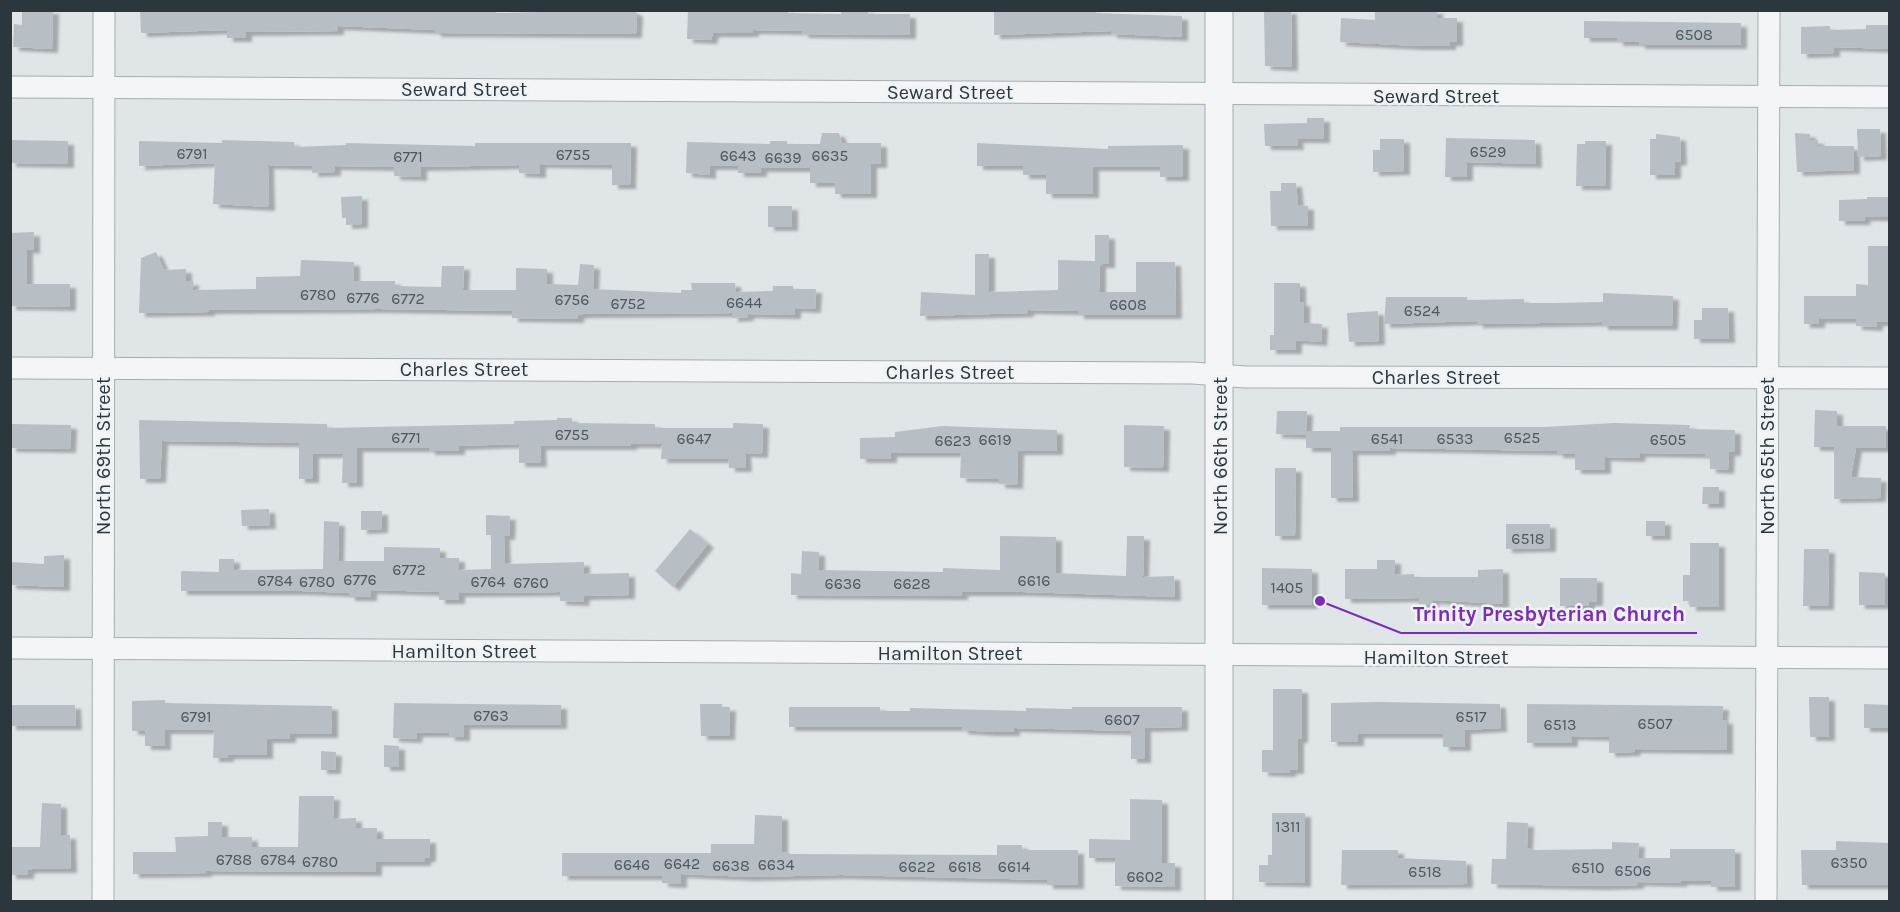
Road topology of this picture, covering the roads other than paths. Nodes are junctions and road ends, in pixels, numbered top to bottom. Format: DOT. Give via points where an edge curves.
graph roads {
  1 [pos="104,10"];
  2 [pos="1219,10"];
  3 [pos="1768,10"];
  4 [pos="10,87"];
  5 [pos="104,87"];
  6 [pos="1220,94"];
  7 [pos="1768,97"];
  8 [pos="1890,97"];
  9 [pos="10,368"];
  10 [pos="103,368"];
  11 [pos="1220,375"];
  12 [pos="1768,378"];
  13 [pos="1890,378"];
  14 [pos="10,648"];
  15 [pos="103,649"];
  16 [pos="1220,655"];
  17 [pos="1766,658"];
  18 [pos="1890,658"];
  19 [pos="103,902"];
  20 [pos="1219,902"];
  21 [pos="1766,902"];
  1 -- 5 [label="street, North 69th Street"];
  2 -- 6 [label="street, North 66th Street"];
  3 -- 7 [label="street, North 65th Street"];
  4 -- 5 [label="street, Seward Street"];
  5 -- 6 [label="street, Seward Street"];
  5 -- 10 [label="street, North 69th Street"];
  6 -- 7 [label="street, Seward Street"];
  6 -- 11 [label="street, North 66th Street"];
  7 -- 8 [label="street, Seward Street"];
  7 -- 12 [label="street, North 65th Street"];
  9 -- 10 [label="street, Charles Street"];
  10 -- 11 [label="street, Charles Street"];
  10 -- 15 [label="street, North 69th Street"];
  11 -- 12 [label="street, Charles Street"];
  11 -- 16 [label="street, North 66th Street"];
  12 -- 13 [label="street, Charles Street"];
  12 -- 17 [label="street, North 65th Street"];
  14 -- 15 [label="street, Hamilton Street"];
  15 -- 16 [label="street, Hamilton Street"];
  15 -- 19 [label="street, North 69th Street"];
  16 -- 17 [label="street, Hamilton Street"];
  16 -- 20 [label="street, North 66th Street"];
  17 -- 18 [label="street, Hamilton Street"];
  17 -- 21 [label="street, North 65th Street"];
}
